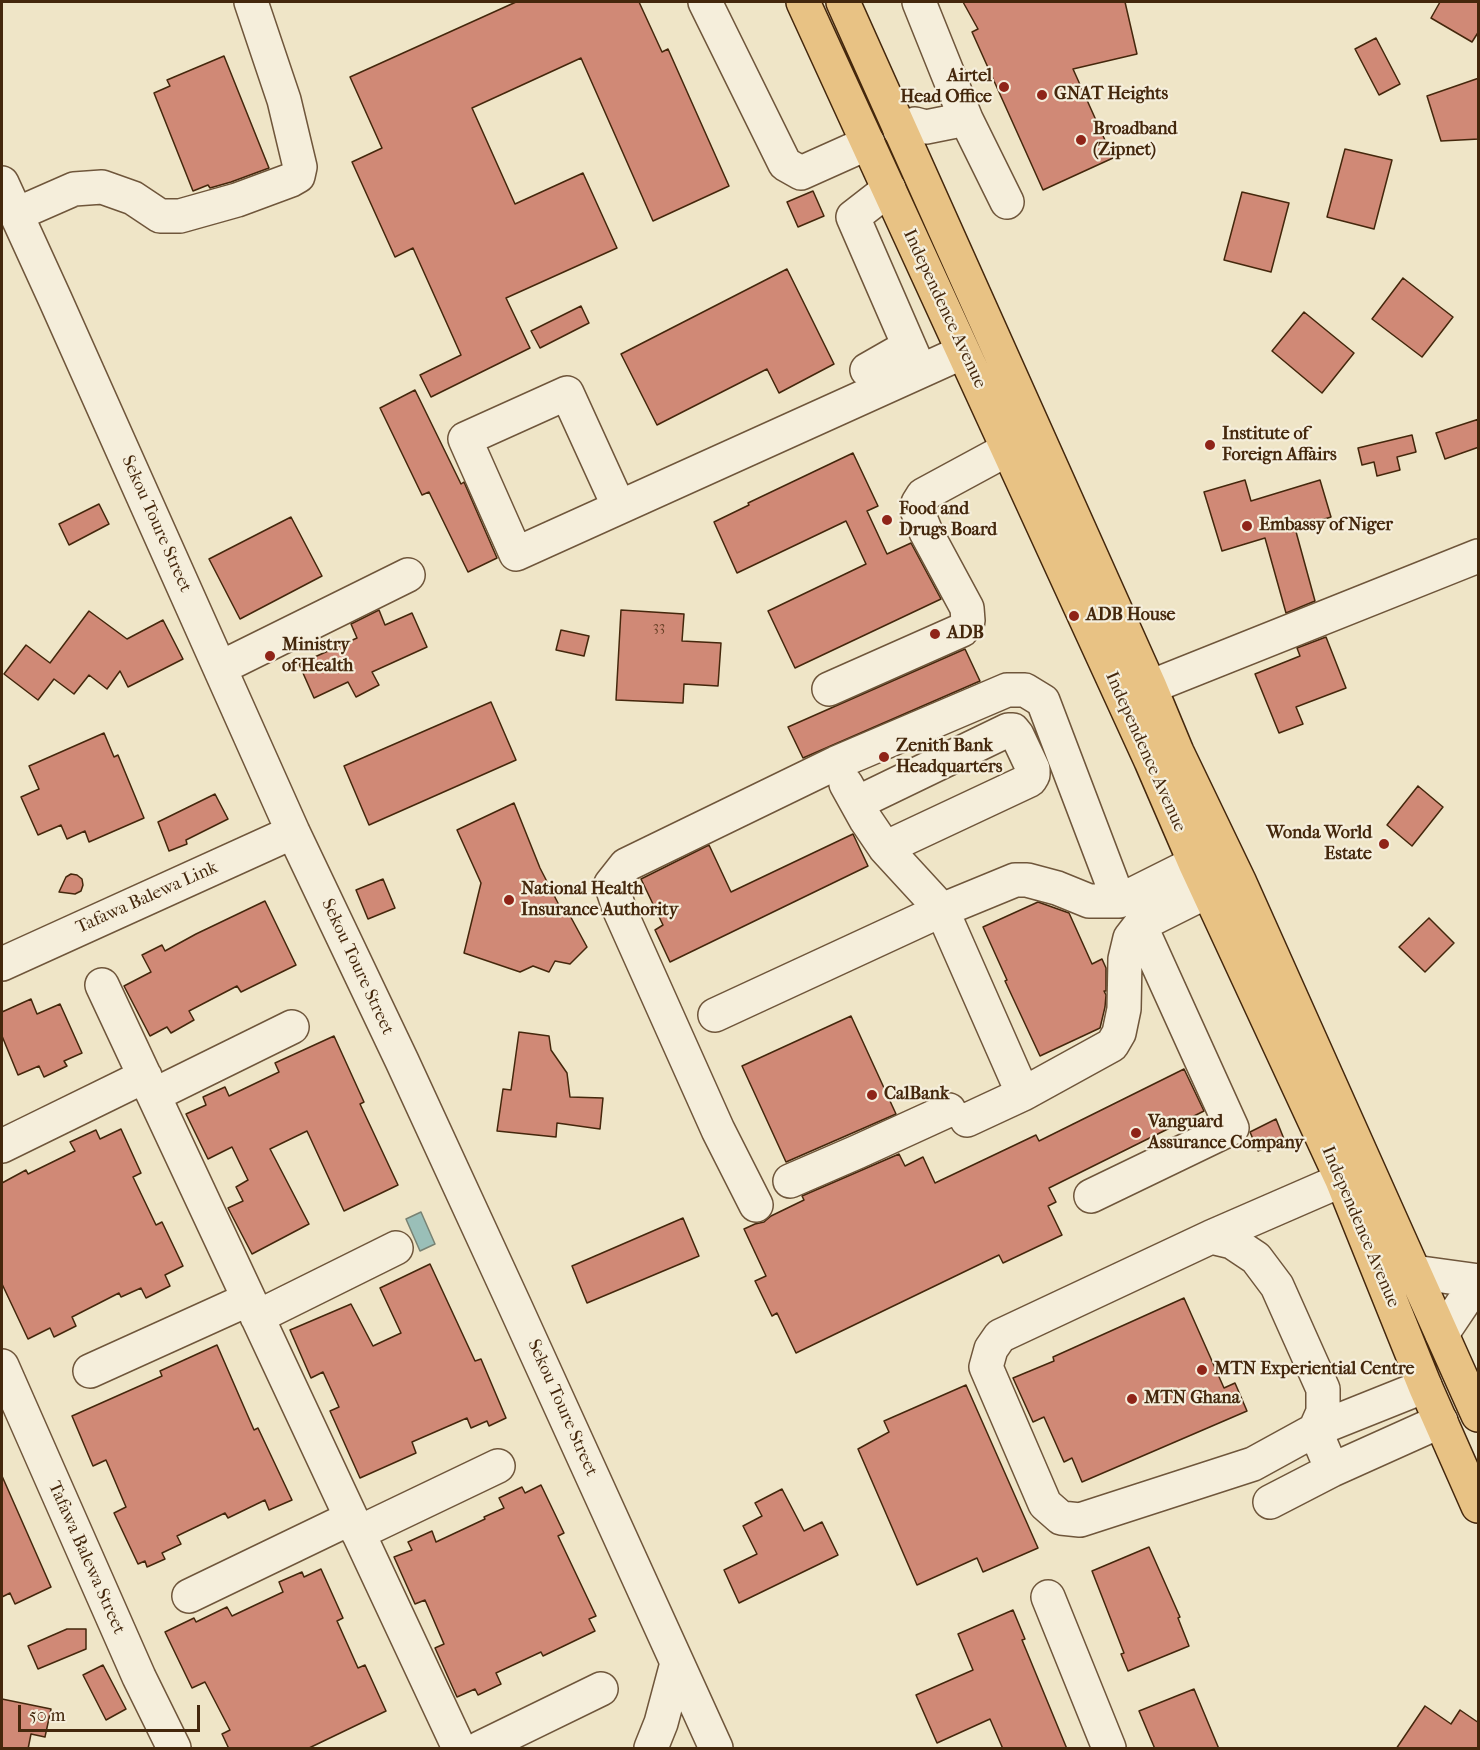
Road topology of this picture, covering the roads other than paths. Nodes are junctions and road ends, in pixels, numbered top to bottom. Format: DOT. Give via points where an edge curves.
graph roads {
  1 [pos="251,2"];
  2 [pos="705,2"];
  3 [pos="803,2"];
  4 [pos="843,2"];
  5 [pos="919,2"];
  6 [pos="966,119"];
  7 [pos="900,130"];
  8 [pos="868,143"];
  9 [pos="2,183"];
  10 [pos="889,189"];
  11 [pos="1007,202"];
  12 [pos="16,214"];
  13 [pos="963,352"];
  14 [pos="915,359"];
  15 [pos="867,370"];
  16 [pos="1008,449"];
  17 [pos="619,507"];
  18 [pos="1479,556"];
  19 [pos="408,575"];
  20 [pos="220,668"];
  21 [pos="1150,687"];
  22 [pos="829,689"];
  23 [pos="836,764"];
  24 [pos="857,802"];
  25 [pos="293,832"];
  26 [pos="885,848"];
  27 [pos="1202,877"];
  28 [pos="1119,900"];
  29 [pos="942,910"];
  30 [pos="1140,925"];
  31 [pos="2,964"];
  32 [pos="102,985"];
  33 [pos="715,1015"];
  34 [pos="292,1027"];
  35 [pos="149,1085"];
  36 [pos="1023,1094"];
  37 [pos="2,1146"];
  38 [pos="790,1180"];
  39 [pos="1342,1180"];
  40 [pos="1091,1196"];
  41 [pos="756,1205"];
  42 [pos="1211,1237"];
  43 [pos="396,1248"];
  44 [pos="1414,1272"];
  45 [pos="1478,1282"];
  46 [pos="253,1308"];
  47 [pos="1442,1334"];
  48 [pos="2,1366"];
  49 [pos="90,1371"];
  50 [pos="1425,1386"];
  51 [pos="1371,1408"];
  52 [pos="1479,1415"];
  53 [pos="1441,1421"];
  54 [pos="1315,1430"];
  55 [pos="1389,1444"];
  56 [pos="498,1466"];
  57 [pos="1332,1470"];
  58 [pos="1270,1502"];
  59 [pos="1479,1506"];
  60 [pos="355,1525"];
  61 [pos="189,1596"];
  62 [pos="1048,1597"];
  63 [pos="677,1663"];
  64 [pos="601,1689"];
  65 [pos="460,1747"];
  66 [pos="174,1749"];
  67 [pos="651,1749"];
  68 [pos="716,1749"];
  69 [pos="1109,1749"];
  1 -- 12 [label="street" via="284,100 300,167 298,176 237,200 180,216 160,216 133,198 102,187 74,189"];
  2 -- 8 [label="street" via="785,164 801,172"];
  3 -- 8 [label="main road, Independence Avenue"];
  4 -- 7 [label="main road, Independence Avenue"];
  5 -- 6 [label="street"];
  6 -- 7 [label="street" via="926,127 915,124"];
  6 -- 11 [label="street"];
  7 -- 21 [label="main road, Independence Avenue"];
  8 -- 10 [label="main road, Independence Avenue"];
  9 -- 12 [label="street, Sekou Toure Street"];
  10 -- 13 [label="main road, Independence Avenue"];
  10 -- 14 [label="street" via="853,216"];
  12 -- 20 [label="street, Sekou Toure Street"];
  13 -- 14 [label="street"];
  13 -- 16 [label="main road, Independence Avenue"];
  14 -- 15 [label="street"];
  14 -- 17 [label="street"];
  16 -- 22 [label="street" via="923,495 918,503 926,532 967,608 968,621 962,630"];
  16 -- 27 [label="main road, Independence Avenue"];
  17 -- 17 [label="street" via="567,393 465,439 516,554"];
  18 -- 21 [label="street"];
  19 -- 20 [label="street"];
  20 -- 25 [label="street, Sekou Toure Street"];
  21 -- 44 [label="main road, Independence Avenue"];
  23 -- 24 [label="street"];
  23 -- 28 [label="street" via="1007,690 1025,690 1043,701"];
  23 -- 41 [label="street" via="626,865 611,884 718,1130"];
  24 -- 26 [label="street"];
  24 -- 26 [label="street" via="1008,730 1017,735 1033,769 1030,780"];
  25 -- 31 [label="street, Tafawa Balewa Link"];
  25 -- 63 [label="street, Sekou Toure Street" via="417,1093"];
  26 -- 29 [label="street"];
  27 -- 28 [label="street"];
  27 -- 30 [label="street"];
  27 -- 39 [label="main road, Independence Avenue"];
  28 -- 29 [label="street" via="1089,901 1057,888 1016,880"];
  29 -- 33 [label="street"];
  29 -- 36 [label="street"];
  30 -- 36 [label="street" via="1130,938 1125,959 1124,1009 1112,1045"];
  30 -- 40 [label="street" via="1232,1128"];
  32 -- 35 [label="street"];
  34 -- 35 [label="street"];
  35 -- 37 [label="street"];
  35 -- 46 [label="street"];
  36 -- 38 [label="street" via="857,1152"];
  39 -- 42 [label="street"];
  39 -- 50 [label="main road, Independence Avenue"];
  42 -- 54 [label="street" via="1232,1242 1256,1258 1277,1286 1323,1389 1323,1412"];
  42 -- 54 [label="street" via="1000,1336 991,1349 986,1367 1045,1504 1061,1518 1080,1520 1253,1464"];
  43 -- 46 [label="street"];
  44 -- 45 [label="street"];
  44 -- 47 [label="main road, Independence Avenue"];
  45 -- 47 [label="street"];
  46 -- 49 [label="street"];
  46 -- 60 [label="street"];
  47 -- 52 [label="main road, Independence Avenue"];
  48 -- 66 [label="street, Tafawa Balewa Street"];
  50 -- 51 [label="street"];
  50 -- 53 [label="main road, Independence Avenue"];
  51 -- 54 [label="street"];
  51 -- 55 [label="street"];
  53 -- 55 [label="street"];
  53 -- 59 [label="main road, Independence Avenue"];
  54 -- 57 [label="street"];
  55 -- 57 [label="street"];
  56 -- 60 [label="street"];
  57 -- 58 [label="street"];
  60 -- 61 [label="street"];
  60 -- 65 [label="street"];
  62 -- 69 [label="street"];
  63 -- 67 [label="street"];
  63 -- 68 [label="street, Sekou Toure Street"];
  64 -- 65 [label="street"];
}
